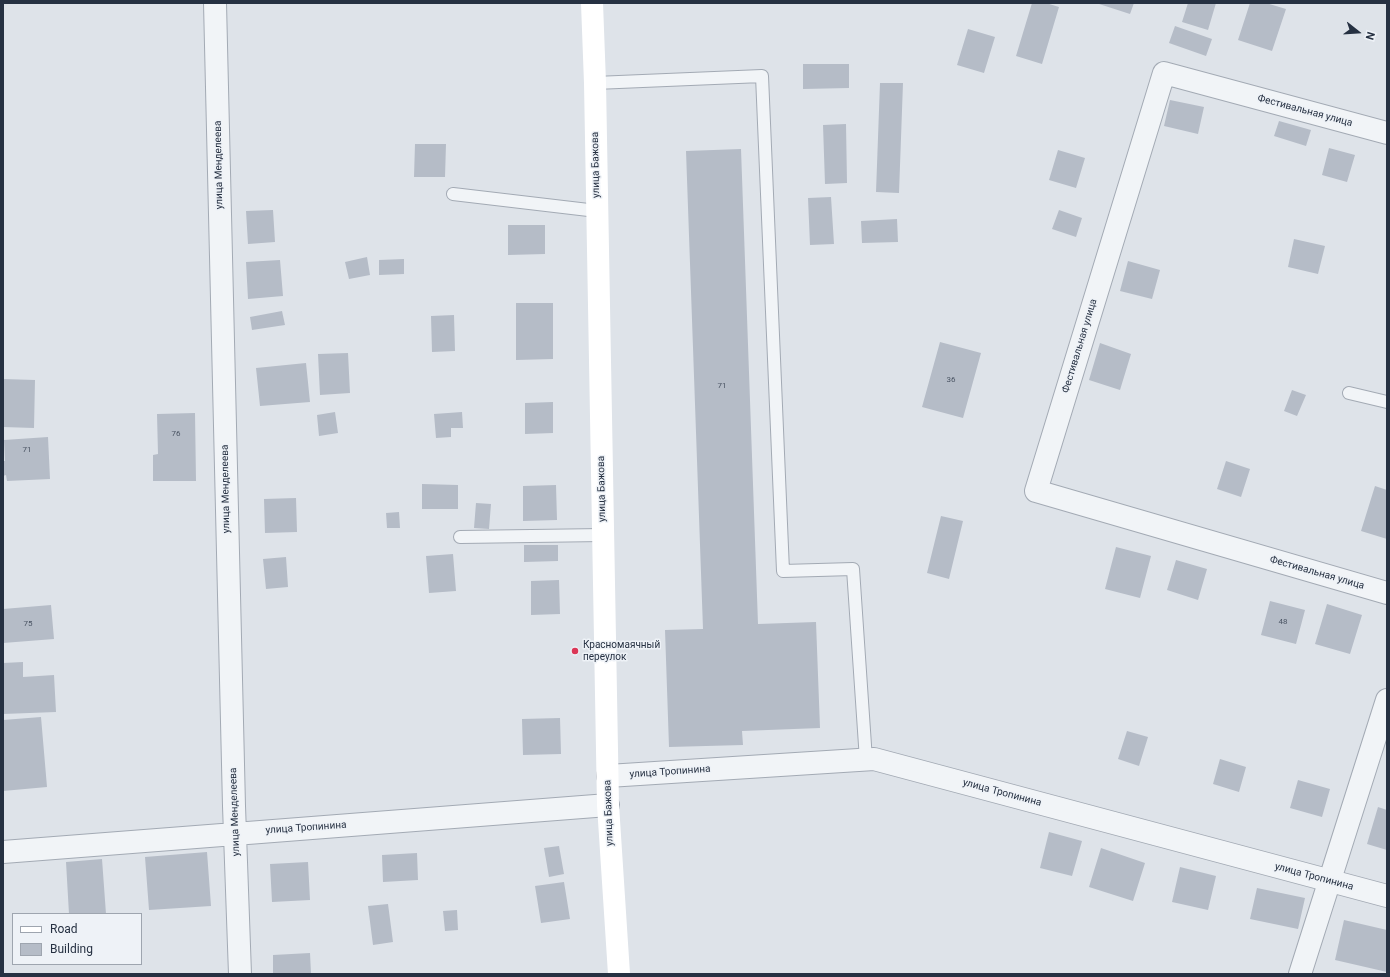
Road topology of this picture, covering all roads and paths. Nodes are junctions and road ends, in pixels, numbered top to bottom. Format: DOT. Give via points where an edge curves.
graph roads {
  1 [pos="215,3"];
  2 [pos="592,3"];
  3 [pos="595,83"];
  4 [pos="1387,133"];
  5 [pos="453,194"];
  6 [pos="597,211"];
  7 [pos="1349,393"];
  8 [pos="1387,402"];
  9 [pos="603,535"];
  10 [pos="460,537"];
  11 [pos="1387,593"];
  12 [pos="1387,700"];
  13 [pos="866,760"];
  14 [pos="608,776"];
  15 [pos="608,805"];
  16 [pos="235,834"];
  17 [pos="3,852"];
  18 [pos="1330,881"];
  19 [pos="1387,896"];
  20 [pos="240,974"];
  21 [pos="619,974"];
  22 [pos="1300,974"];
  1 -- 16 [label="street, улица Менделеева"];
  2 -- 3 [label="main road, улица Бажова"];
  3 -- 6 [label="main road, улица Бажова"];
  3 -- 13 [label="lane" via="762,76 783,571 853,569"];
  4 -- 11 [label="street, Фестивальная улица" via="1164,73 1036,491"];
  5 -- 6 [label="lane"];
  6 -- 9 [label="main road, улица Бажова"];
  7 -- 8 [label="lane"];
  9 -- 10 [label="lane"];
  9 -- 14 [label="main road, улица Бажова"];
  12 -- 18 [label="street"];
  13 -- 14 [label="street, улица Тропинина"];
  13 -- 18 [label="street, улица Тропинина" via="874,759"];
  14 -- 15 [label="main road, улица Бажова"];
  15 -- 16 [label="street, улица Тропинина"];
  15 -- 21 [label="main road, улица Бажова"];
  16 -- 17 [label="street, улица Тропинина"];
  16 -- 20 [label="street, улица Менделеева"];
  18 -- 19 [label="street, улица Тропинина"];
  18 -- 22 [label="street"];
}
